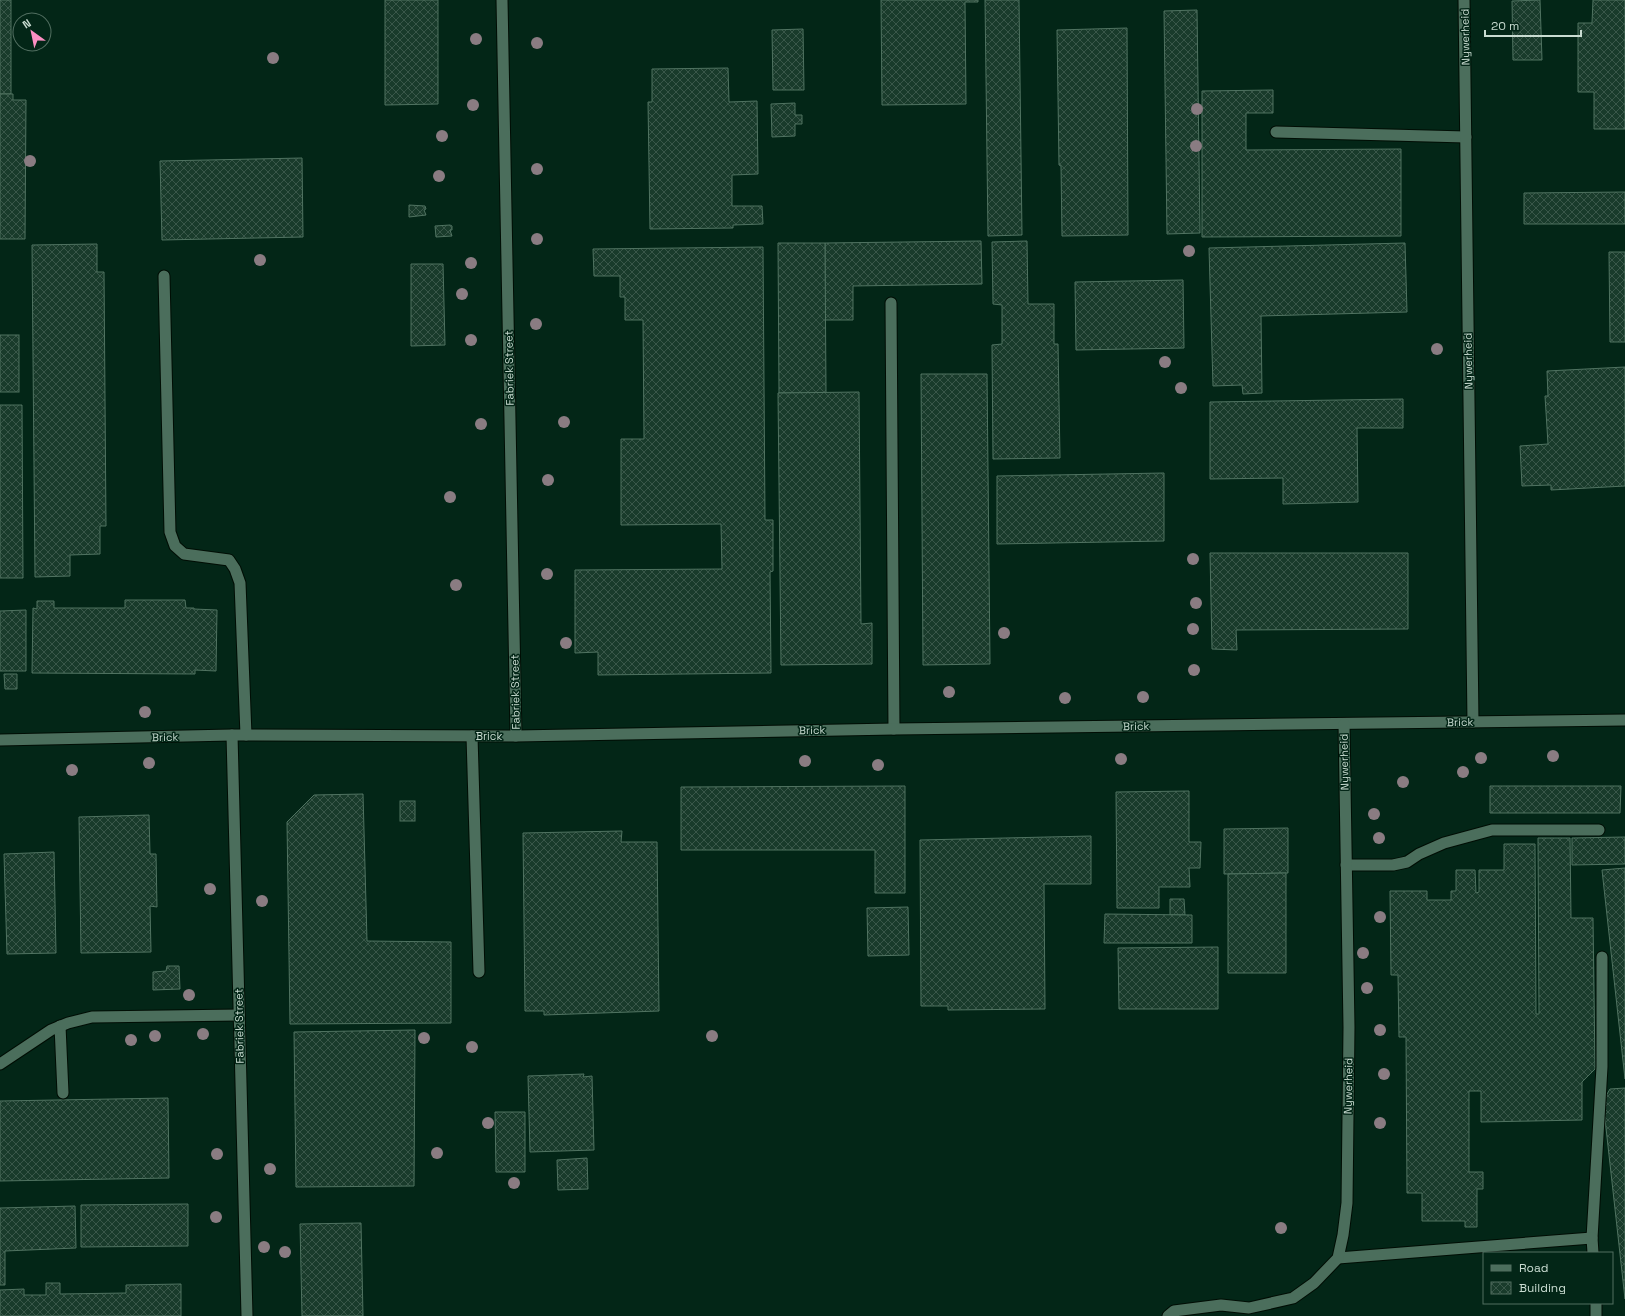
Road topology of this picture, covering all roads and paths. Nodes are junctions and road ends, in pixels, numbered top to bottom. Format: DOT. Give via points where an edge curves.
graph roads {
  1 [pos="502,0"];
  2 [pos="1464,0"];
  3 [pos="1276,132"];
  4 [pos="1466,137"];
  5 [pos="164,276"];
  6 [pos="890,303"];
  7 [pos="1625,720"];
  8 [pos="1473,722"];
  9 [pos="1344,724"];
  10 [pos="894,728"];
  11 [pos="232,736"];
  12 [pos="246,736"];
  13 [pos="472,736"];
  14 [pos="516,736"];
  15 [pos="0,740"];
  16 [pos="1599,830"];
  17 [pos="1346,865"];
  18 [pos="1602,957"];
  19 [pos="479,972"];
  20 [pos="239,1015"];
  21 [pos="60,1026"];
  22 [pos="0,1064"];
  23 [pos="63,1093"];
  24 [pos="1592,1238"];
  25 [pos="1593,1252"];
  26 [pos="1338,1258"];
  27 [pos="1596,1304"];
  28 [pos="247,1316"];
  29 [pos="1168,1316"];
  30 [pos="1596,1316"];
  1 -- 14 [label="street, Fabriek Street"];
  2 -- 4 [label="street, Nywerheid"];
  3 -- 4 [label="street"];
  4 -- 8 [label="street, Nywerheid"];
  5 -- 12 [label="street" via="170,532 175,546 184,554 230,560 235,569 240,583"];
  6 -- 10 [label="street"];
  7 -- 8 [label="street, Brick"];
  8 -- 9 [label="street, Brick"];
  9 -- 10 [label="street, Brick"];
  9 -- 17 [label="street, Nywerheid"];
  10 -- 14 [label="street, Brick"];
  11 -- 12 [label="street, Brick"];
  11 -- 15 [label="street, Brick"];
  11 -- 20 [label="street, Fabriek Street"];
  12 -- 13 [label="street, Brick"];
  13 -- 14 [label="street, Brick"];
  13 -- 19 [label="street"];
  16 -- 17 [label="street" via="1492,830 1444,843 1407,862 1393,866"];
  17 -- 26 [label="street, Nywerheid" via="1349,1026 1346,1203"];
  18 -- 24 [label="street" via="1602,1067"];
  20 -- 21 [label="street" via="92,1017"];
  20 -- 28 [label="street, Fabriek Street"];
  21 -- 22 [label="street"];
  21 -- 23 [label="street"];
  24 -- 25 [label="street"];
  24 -- 26 [label="street"];
  26 -- 29 [label="street" via="1314,1283 1294,1298 1249,1308 1221,1305 1174,1311"];
  27 -- 30 [label="street"];
}
